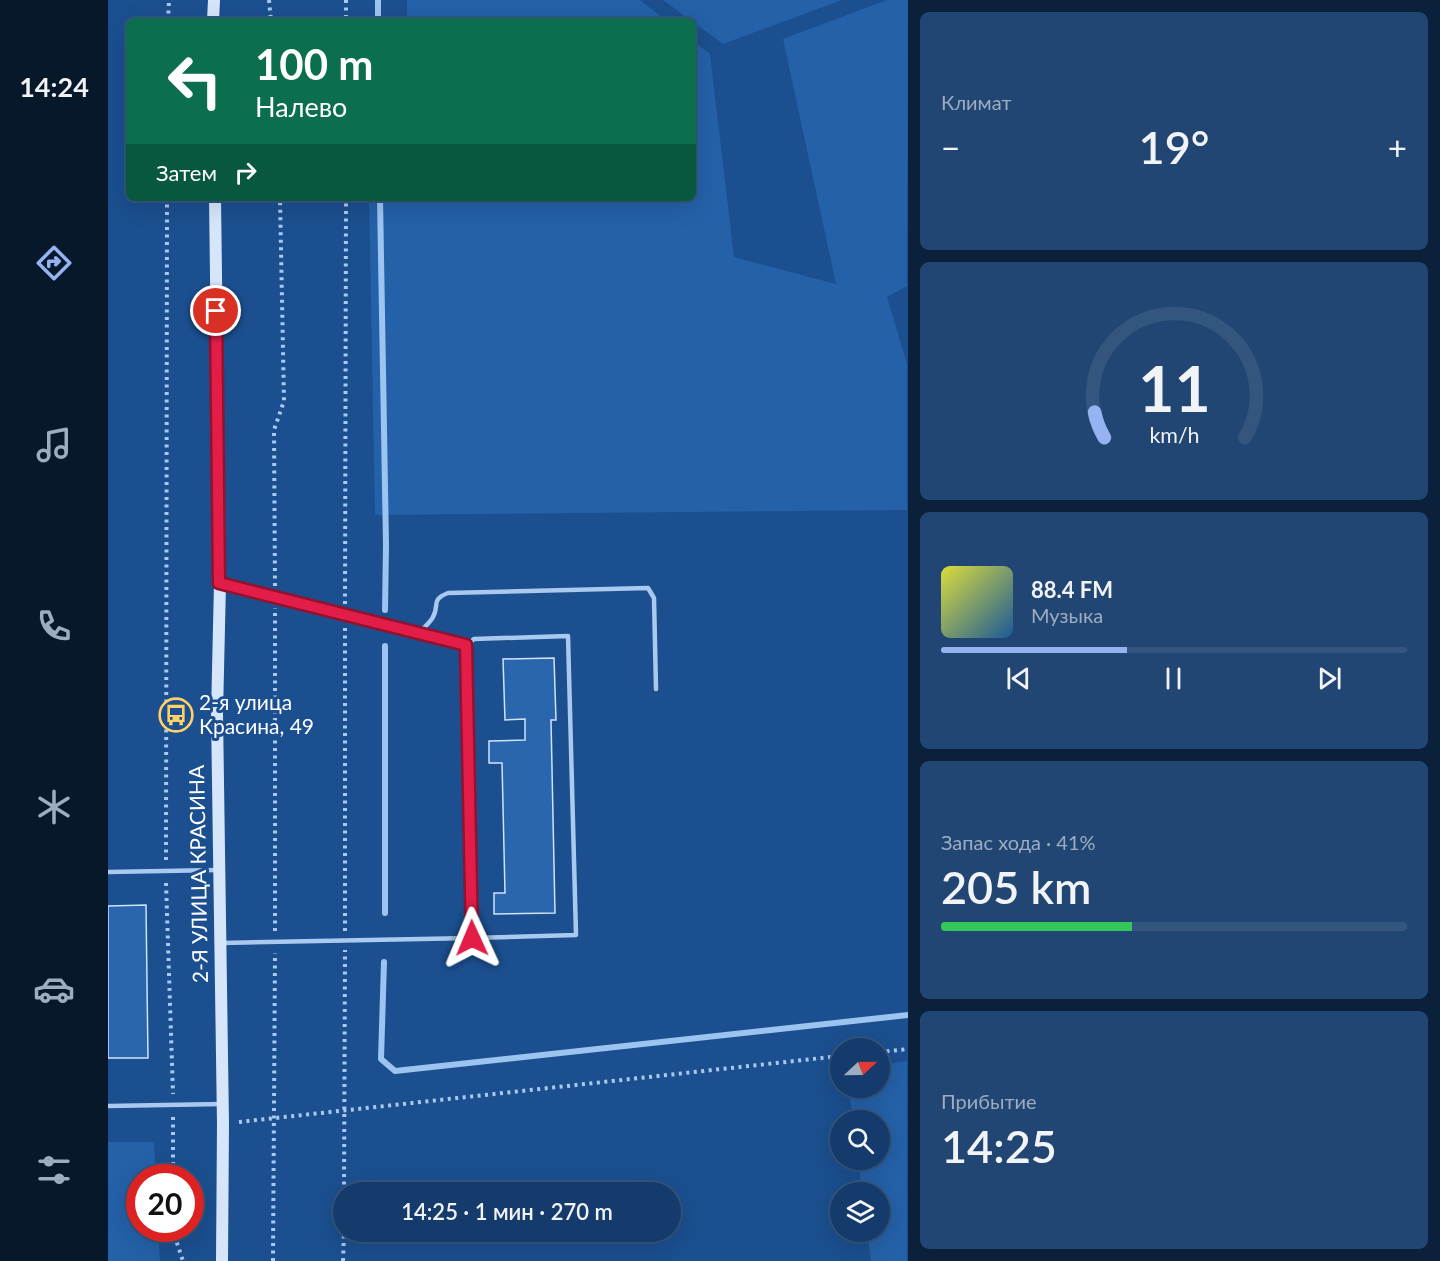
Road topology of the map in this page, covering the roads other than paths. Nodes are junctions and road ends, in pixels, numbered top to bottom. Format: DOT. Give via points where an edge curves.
graph roads {
  1 [pos="214,0"];
  2 [pos="213,18"];
  3 [pos="214,201"];
  4 [pos="219,583"];
  5 [pos="419,633"];
  6 [pos="466,645"];
  7 [pos="656,689"];
  8 [pos="218,870"];
  9 [pos="108,872"];
  10 [pos="472,938"];
  11 [pos="219,943"];
  12 [pos="222,1104"];
  13 [pos="108,1106"];
  14 [pos="222,1261"];
  1 -- 2 [label="main road"];
  3 -- 4 [label="main road, 2-Я УЛИЦА КРАСИНА"];
  4 -- 5 [label="lane"];
  4 -- 8 [label="main road, 2-Я УЛИЦА КРАСИНА"];
  5 -- 6 [label="lane"];
  5 -- 7 [label="lane" via="435,615 436,601 448,593 648,588 654,598"];
  6 -- 10 [label="lane"];
  6 -- 10 [label="lane" via="474,639 568,636 576,935"];
  8 -- 9 [label="lane"];
  8 -- 11 [label="main road, 2-Я УЛИЦА КРАСИНА"];
  10 -- 11 [label="lane"];
  11 -- 12 [label="main road, 2-Я УЛИЦА КРАСИНА"];
  12 -- 13 [label="lane"];
  12 -- 14 [label="main road, 2-Я УЛИЦА КРАСИНА"];
}
